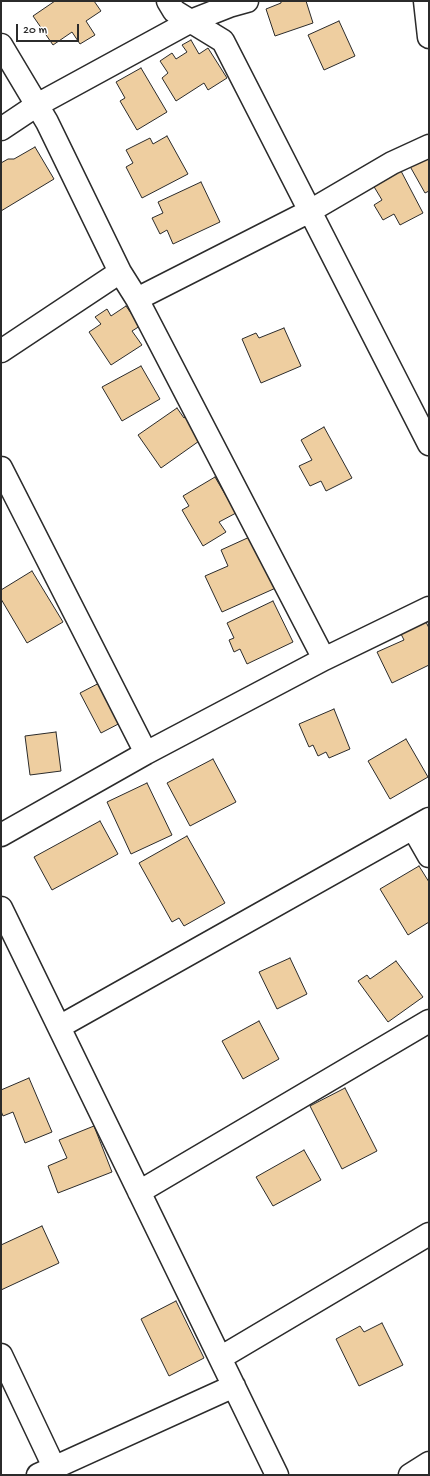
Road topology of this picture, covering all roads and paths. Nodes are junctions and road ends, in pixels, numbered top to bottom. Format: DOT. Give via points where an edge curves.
graph roads {
  1 [pos="168,1"];
  2 [pos="247,1"];
  3 [pos="424,1"];
  4 [pos="191,21"];
  5 [pos="429,37"];
  6 [pos="1,44"];
  7 [pos="37,105"];
  8 [pos="1,129"];
  9 [pos="429,146"];
  10 [pos="310,211"];
  11 [pos="120,272"];
  12 [pos="136,299"];
  13 [pos="1,351"];
  14 [pos="429,444"];
  15 [pos="1,468"];
  16 [pos="429,608"];
  17 [pos="324,659"];
  18 [pos="146,753"];
  19 [pos="421,824"];
  20 [pos="1,835"];
  21 [pos="429,856"];
  22 [pos="1,908"];
  23 [pos="429,1021"];
  24 [pos="59,1027"];
  25 [pos="139,1192"];
  26 [pos="429,1234"];
  27 [pos="1,1355"];
  28 [pos="220,1358"];
  29 [pos="234,1386"];
  30 [pos="429,1463"];
  31 [pos="46,1471"];
  32 [pos="277,1475"];
  33 [pos="410,1475"];
  1 -- 4 [label="street" via="174,11"];
  2 -- 4 [label="street"];
  3 -- 5 [label="street"];
  4 -- 7 [label="street"];
  4 -- 10 [label="street" via="223,42"];
  6 -- 7 [label="street"];
  7 -- 8 [label="street"];
  7 -- 11 [label="street"];
  9 -- 10 [label="street" via="392,163"];
  10 -- 12 [label="street"];
  10 -- 14 [label="street"];
  11 -- 12 [label="street"];
  11 -- 13 [label="street"];
  12 -- 17 [label="street"];
  15 -- 18 [label="street"];
  16 -- 17 [label="street"];
  17 -- 18 [label="street"];
  18 -- 20 [label="street"];
  19 -- 21 [label="street"];
  19 -- 24 [label="street"];
  22 -- 24 [label="street"];
  23 -- 25 [label="street"];
  24 -- 25 [label="street"];
  25 -- 28 [label="street"];
  26 -- 28 [label="street"];
  27 -- 31 [label="street"];
  28 -- 29 [label="street"];
  29 -- 31 [label="street"];
  29 -- 32 [label="street"];
  30 -- 33 [label="street"];
}
